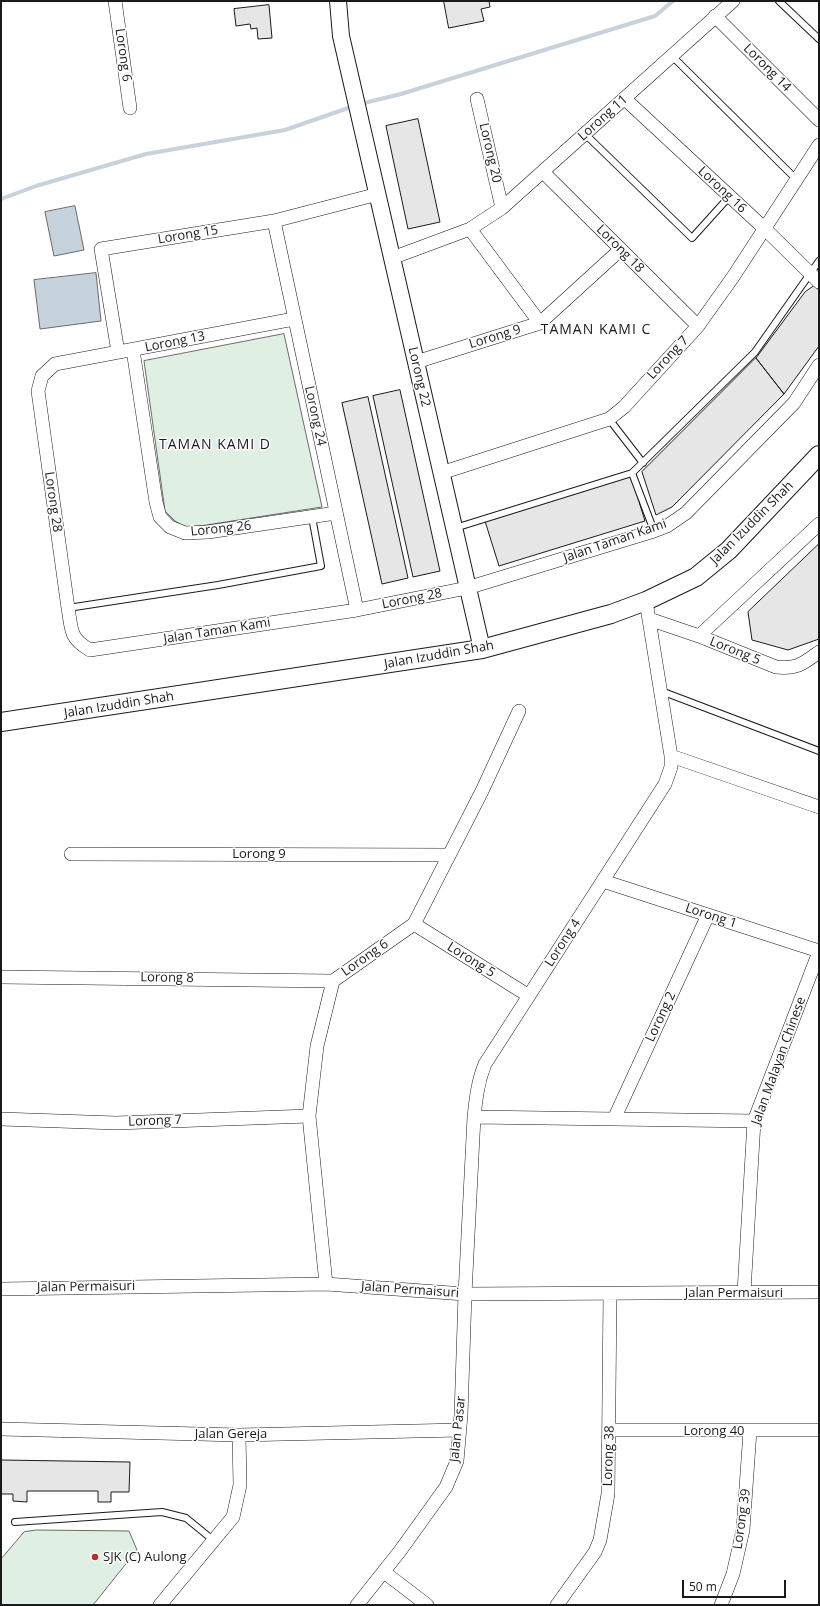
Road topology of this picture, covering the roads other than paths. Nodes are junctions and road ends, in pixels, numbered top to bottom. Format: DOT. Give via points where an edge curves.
graph roads {
  1 [pos="115,1"];
  2 [pos="338,1"];
  3 [pos="733,1"];
  4 [pos="779,1"];
  5 [pos="715,16"];
  6 [pos="819,39"];
  7 [pos="671,55"];
  8 [pos="477,99"];
  9 [pos="625,99"];
  10 [pos="130,108"];
  11 [pos="819,120"];
  12 [pos="585,134"];
  13 [pos="819,146"];
  14 [pos="543,172"];
  15 [pos="797,180"];
  16 [pos="378,194"];
  17 [pos="729,197"];
  18 [pos="502,208"];
  19 [pos="274,221"];
  20 [pos="765,228"];
  21 [pos="470,229"];
  22 [pos="620,250"];
  23 [pos="392,258"];
  24 [pos="819,261"];
  25 [pos="815,278"];
  26 [pos="294,319"];
  27 [pos="540,323"];
  28 [pos="698,326"];
  29 [pos="134,350"];
  30 [pos="118,352"];
  31 [pos="416,362"];
  32 [pos="55,364"];
  33 [pos="819,365"];
  34 [pos="609,419"];
  35 [pos="818,457"];
  36 [pos="643,463"];
  37 [pos="441,473"];
  38 [pos="632,473"];
  39 [pos="336,513"];
  40 [pos="312,517"];
  41 [pos="819,524"];
  42 [pos="454,528"];
  43 [pos="654,531"];
  44 [pos="467,588"];
  45 [pos="646,601"];
  46 [pos="68,608"];
  47 [pos="357,610"];
  48 [pos="649,619"];
  49 [pos="699,636"];
  50 [pos="79,644"];
  51 [pos="482,649"];
  52 [pos="819,652"];
  53 [pos="661,691"];
  54 [pos="519,711"];
  55 [pos="1,722"];
  56 [pos="819,751"];
  57 [pos="671,756"];
  58 [pos="819,807"];
  59 [pos="71,854"];
  60 [pos="448,855"];
  61 [pos="603,881"];
  62 [pos="708,915"];
  63 [pos="414,924"];
  64 [pos="819,951"];
  65 [pos="1,977"];
  66 [pos="333,981"];
  67 [pos="528,996"];
  68 [pos="309,1116"];
  69 [pos="474,1117"];
  70 [pos="1,1119"];
  71 [pos="614,1119"];
  72 [pos="754,1121"];
  73 [pos="326,1284"];
  74 [pos="1,1289"];
  75 [pos="744,1292"];
  76 [pos="819,1292"];
  77 [pos="465,1294"];
  78 [pos="610,1294"];
  79 [pos="1,1429"];
  80 [pos="460,1430"];
  81 [pos="610,1430"];
  82 [pos="819,1430"];
  83 [pos="750,1431"];
  84 [pos="239,1435"];
  85 [pos="15,1522"];
  86 [pos="213,1540"];
  87 [pos="384,1572"];
  88 [pos="160,1605"];
  89 [pos="357,1605"];
  90 [pos="427,1605"];
  91 [pos="557,1605"];
  92 [pos="721,1605"];
  1 -- 10 [label="street, Lorong 6"];
  2 -- 16 [label="street, Lorong 22" via="341,36"];
  3 -- 5 [label="street, Lorong 11"];
  4 -- 6 [label="lane"];
  5 -- 7 [label="street, Lorong 11"];
  5 -- 11 [label="street, Lorong 14"];
  7 -- 9 [label="street, Lorong 11"];
  7 -- 15 [label="lane"];
  8 -- 18 [label="street, Lorong 20"];
  9 -- 12 [label="street, Lorong 11"];
  9 -- 17 [label="street, Lorong 16"];
  12 -- 14 [label="street, Lorong 11"];
  12 -- 17 [label="lane" via="692,238"];
  13 -- 15 [label="street, Lorong 7"];
  14 -- 18 [label="street, Lorong 11"];
  14 -- 22 [label="street, Lorong 18"];
  15 -- 20 [label="street, Lorong 7"];
  16 -- 19 [label="street, Lorong 15"];
  16 -- 23 [label="street, Lorong 22"];
  17 -- 20 [label="street, Lorong 16"];
  18 -- 21 [label="street, Lorong 11"];
  19 -- 26 [label="street, Lorong 24"];
  19 -- 30 [label="street, Lorong 15" via="100,249"];
  20 -- 25 [label="street, Lorong 16"];
  20 -- 28 [label="street, Lorong 7"];
  21 -- 23 [label="street, Lorong 11"];
  21 -- 27 [label="street"];
  22 -- 27 [label="street, Lorong 9"];
  22 -- 28 [label="street, Lorong 18"];
  23 -- 31 [label="street, Lorong 22"];
  24 -- 25 [label="lane"];
  25 -- 36 [label="lane" via="755,352"];
  26 -- 29 [label="street, Lorong 13"];
  26 -- 39 [label="street, Lorong 24"];
  27 -- 31 [label="street, Lorong 9"];
  28 -- 34 [label="street, Lorong 7" via="624,407"];
  29 -- 30 [label="street, Lorong 13"];
  29 -- 40 [label="street, Lorong 26" via="160,518 185,533"];
  30 -- 32 [label="street, Lorong 13"];
  31 -- 37 [label="street, Lorong 22"];
  32 -- 46 [label="street, Lorong 28" via="42,376 38,391"];
  33 -- 43 [label="street, Jalan Taman Kami" via="794,403 686,513 667,526"];
  34 -- 36 [label="lane"];
  34 -- 37 [label="street, Lorong 7"];
  35 -- 45 [label="main road, Jalan Izuddin Shah" via="729,550 696,577"];
  36 -- 38 [label="lane"];
  37 -- 42 [label="street, Lorong 22"];
  38 -- 42 [label="lane"];
  38 -- 43 [label="lane"];
  39 -- 40 [label="street, Lorong 26"];
  39 -- 47 [label="street, Lorong 24"];
  40 -- 46 [label="lane" via="321,566"];
  41 -- 49 [label="street"];
  42 -- 44 [label="street, Lorong 22"];
  43 -- 44 [label="street, Jalan Taman Kami"];
  44 -- 47 [label="street, Lorong 28"];
  44 -- 51 [label="street, Lorong 22"];
  45 -- 48 [label="street, Lorong 4"];
  45 -- 51 [label="main road, Jalan Izuddin Shah" via="611,614"];
  46 -- 50 [label="street, Lorong 28" via="73,635"];
  47 -- 50 [label="street, Jalan Taman Kami" via="90,650"];
  48 -- 49 [label="street, Lorong 5"];
  48 -- 53 [label="street, Lorong 4"];
  49 -- 52 [label="street, Lorong 5" via="776,668 802,665"];
  51 -- 55 [label="main road, Jalan Izuddin Shah"];
  53 -- 56 [label="lane"];
  53 -- 57 [label="street, Lorong 4"];
  54 -- 60 [label="street, Lorong 6" via="482,791"];
  57 -- 58 [label="street"];
  57 -- 61 [label="street, Lorong 4" via="665,784"];
  59 -- 60 [label="street, Lorong 9"];
  60 -- 63 [label="street, Lorong 6"];
  61 -- 62 [label="street, Lorong 1"];
  61 -- 67 [label="street, Lorong 4"];
  62 -- 64 [label="street, Lorong 1"];
  62 -- 71 [label="street, Lorong 2"];
  63 -- 66 [label="street, Lorong 6"];
  63 -- 67 [label="street, Lorong 5"];
  64 -- 72 [label="street, Jalan Malayan Chinese"];
  65 -- 66 [label="street, Lorong 8"];
  66 -- 68 [label="street, Lorong 6" via="317,1046"];
  67 -- 69 [label="street, Lorong 4" via="485,1064 477,1090"];
  68 -- 70 [label="street, Lorong 7" via="116,1123"];
  68 -- 73 [label="street, Lorong 6"];
  69 -- 71 [label="street"];
  69 -- 77 [label="street, Lorong 4"];
  71 -- 72 [label="street"];
  72 -- 75 [label="street, Jalan Malayan Chinese"];
  73 -- 74 [label="street, Jalan Permaisuri"];
  73 -- 77 [label="street, Jalan Permaisuri"];
  75 -- 76 [label="street, Jalan Permaisuri"];
  75 -- 78 [label="street, Jalan Permaisuri"];
  77 -- 78 [label="street, Jalan Permaisuri"];
  77 -- 80 [label="street, Jalan Pasar"];
  78 -- 81 [label="street, Lorong 38"];
  79 -- 84 [label="street, Jalan Gereja"];
  80 -- 84 [label="street, Jalan Gereja"];
  80 -- 87 [label="street, Jalan Pasar" via="457,1461 446,1487"];
  81 -- 83 [label="street, Lorong 40"];
  81 -- 91 [label="street, Lorong 38" via="608,1494 600,1540 588,1562"];
  82 -- 83 [label="street, Lorong 40"];
  83 -- 92 [label="street, Lorong 39" via="743,1530 733,1574"];
  84 -- 86 [label="street" via="240,1485 233,1517"];
  85 -- 86 [label="lane" via="162,1512 186,1518"];
  86 -- 88 [label="street"];
  87 -- 89 [label="street, Jalan Pasar"];
  87 -- 90 [label="street"];
}
